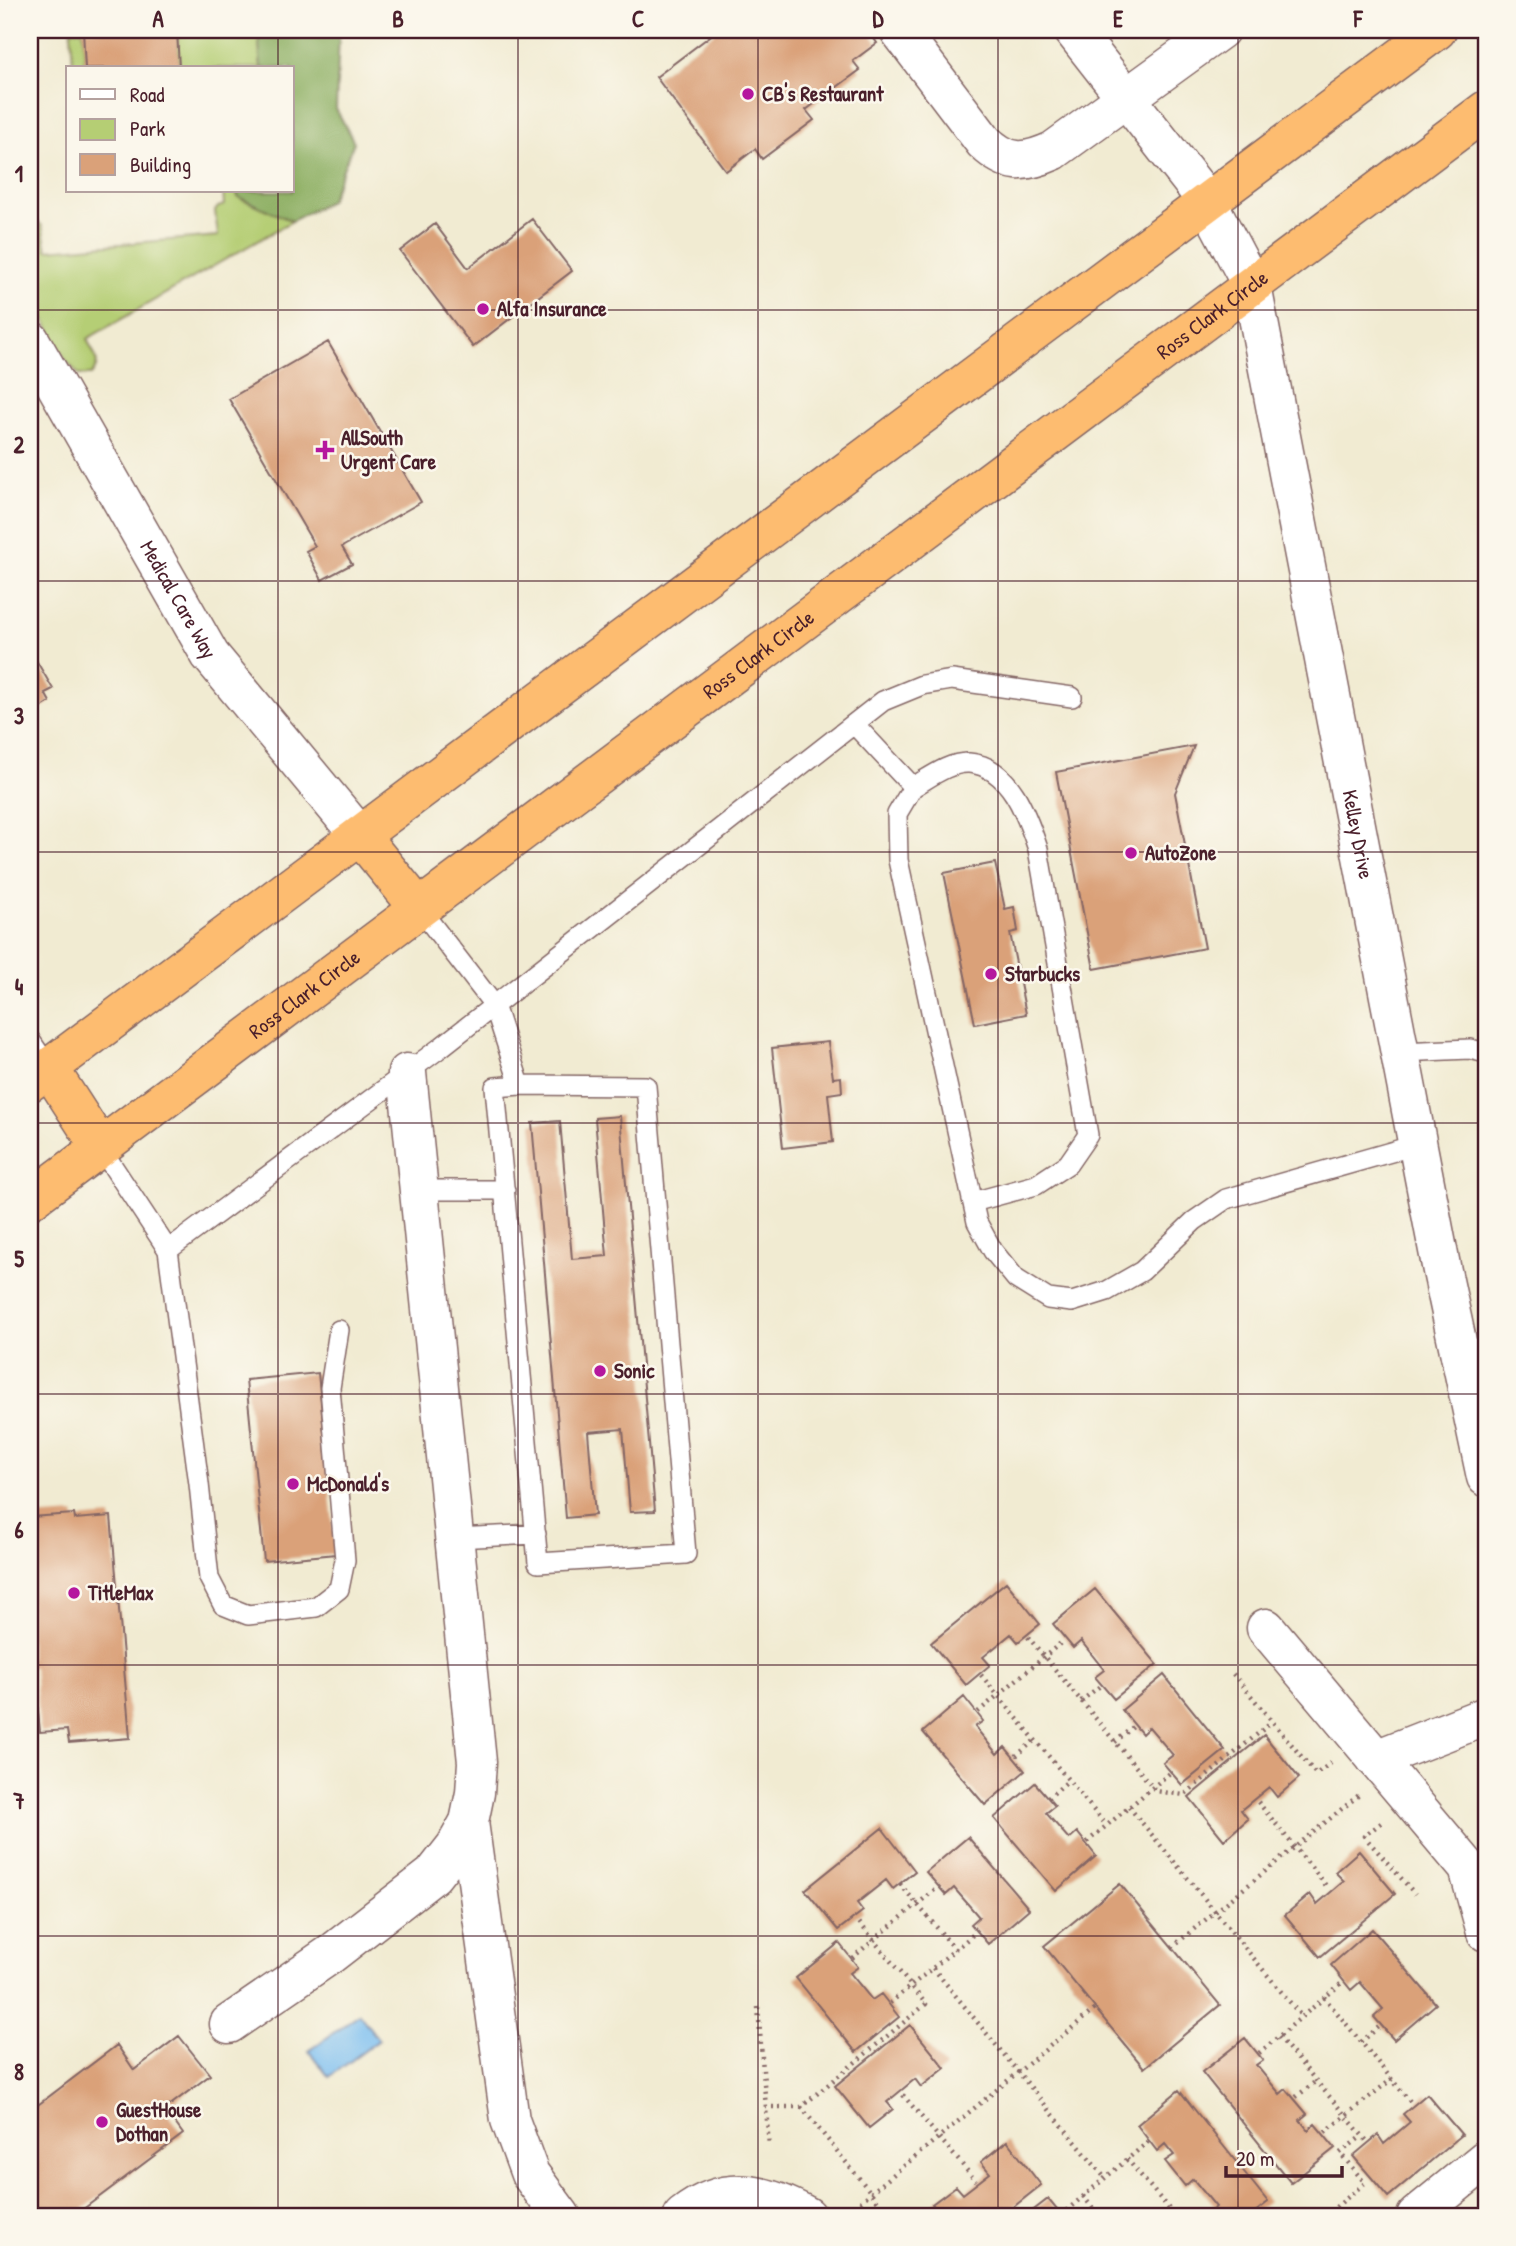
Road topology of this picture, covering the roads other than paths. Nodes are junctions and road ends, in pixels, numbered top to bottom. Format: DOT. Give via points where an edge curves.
graph roads {
  1 [pos="899,30"];
  2 [pos="1073,30"];
  3 [pos="1220,30"];
  4 [pos="1437,30"];
  5 [pos="1127,99"];
  6 [pos="1486,110"];
  7 [pos="1207,201"];
  8 [pos="1252,286"];
  9 [pos="30,340"];
  10 [pos="1072,696"];
  11 [pos="854,724"];
  12 [pos="914,788"];
  13 [pos="359,836"];
  14 [pos="419,908"];
  15 [pos="494,1005"];
  16 [pos="1481,1048"];
  17 [pos="1401,1052"];
  18 [pos="36,1063"];
  19 [pos="407,1073"];
  20 [pos="520,1085"];
  21 [pos="1419,1144"];
  22 [pos="100,1147"];
  23 [pos="419,1190"];
  24 [pos="505,1190"];
  25 [pos="30,1200"];
  26 [pos="973,1202"];
  27 [pos="168,1250"];
  28 [pos="339,1330"];
  29 [pos="1486,1477"];
  30 [pos="536,1534"];
  31 [pos="455,1538"];
  32 [pos="1266,1629"];
  33 [pos="1486,1716"];
  34 [pos="1381,1765"];
  35 [pos="469,1822"];
  36 [pos="1486,1932"];
  37 [pos="229,2024"];
  38 [pos="1486,2159"];
  39 [pos="561,2216"];
  40 [pos="683,2216"];
  41 [pos="807,2216"];
  42 [pos="1416,2216"];
  1 -- 5 [label="street" via="984,142 1015,161 1034,160 1054,151"];
  2 -- 5 [label="street, Kelley Drive"];
  3 -- 5 [label="street"];
  4 -- 7 [label="highway"];
  5 -- 7 [label="street, Kelley Drive"];
  6 -- 8 [label="highway, Ross Clark Circle"];
  7 -- 8 [label="street, Kelley Drive"];
  7 -- 13 [label="highway"];
  8 -- 14 [label="highway, Ross Clark Circle"];
  8 -- 17 [label="street, Kelley Drive"];
  9 -- 13 [label="street, Medical Care Way" via="210,654"];
  10 -- 11 [label="lane" via="952,680 922,685 883,701"];
  11 -- 12 [label="lane"];
  11 -- 15 [label="lane"];
  12 -- 26 [label="lane" via="897,814 898,860"];
  12 -- 26 [label="lane" via="943,769 968,763 991,769 1027,814 1038,849 1088,1135 1068,1164 1036,1185"];
  13 -- 14 [label="highway"];
  13 -- 18 [label="highway"];
  14 -- 15 [label="lane"];
  14 -- 22 [label="highway, Ross Clark Circle"];
  15 -- 19 [label="lane"];
  15 -- 20 [label="lane"];
  16 -- 17 [label="lane"];
  17 -- 21 [label="street, Kelley Drive"];
  18 -- 22 [label="highway"];
  19 -- 23 [label="street"];
  19 -- 27 [label="lane"];
  20 -- 24 [label="lane" via="495,1087"];
  20 -- 30 [label="lane" via="646,1086 685,1554 538,1563"];
  21 -- 26 [label="lane" via="1226,1199 1194,1221 1142,1271 1107,1291 1072,1302 1048,1299 1016,1279 993,1251 977,1222"];
  21 -- 29 [label="street, Kelley Drive"];
  22 -- 25 [label="highway, Ross Clark Circle"];
  22 -- 27 [label="lane"];
  23 -- 24 [label="lane"];
  23 -- 31 [label="street"];
  24 -- 30 [label="lane"];
  27 -- 28 [label="lane" via="209,1578 223,1605 248,1615 317,1607 339,1589 345,1560 330,1388"];
  30 -- 31 [label="lane"];
  31 -- 35 [label="street" via="477,1762"];
  32 -- 34 [label="street"];
  33 -- 34 [label="street"];
  34 -- 36 [label="street" via="1468,1868"];
  35 -- 37 [label="street" via="433,1875 331,1954"];
  35 -- 39 [label="street" via="510,2120 530,2174"];
  38 -- 42 [label="street"];
  40 -- 41 [label="street" via="719,2196 751,2194"];
}
